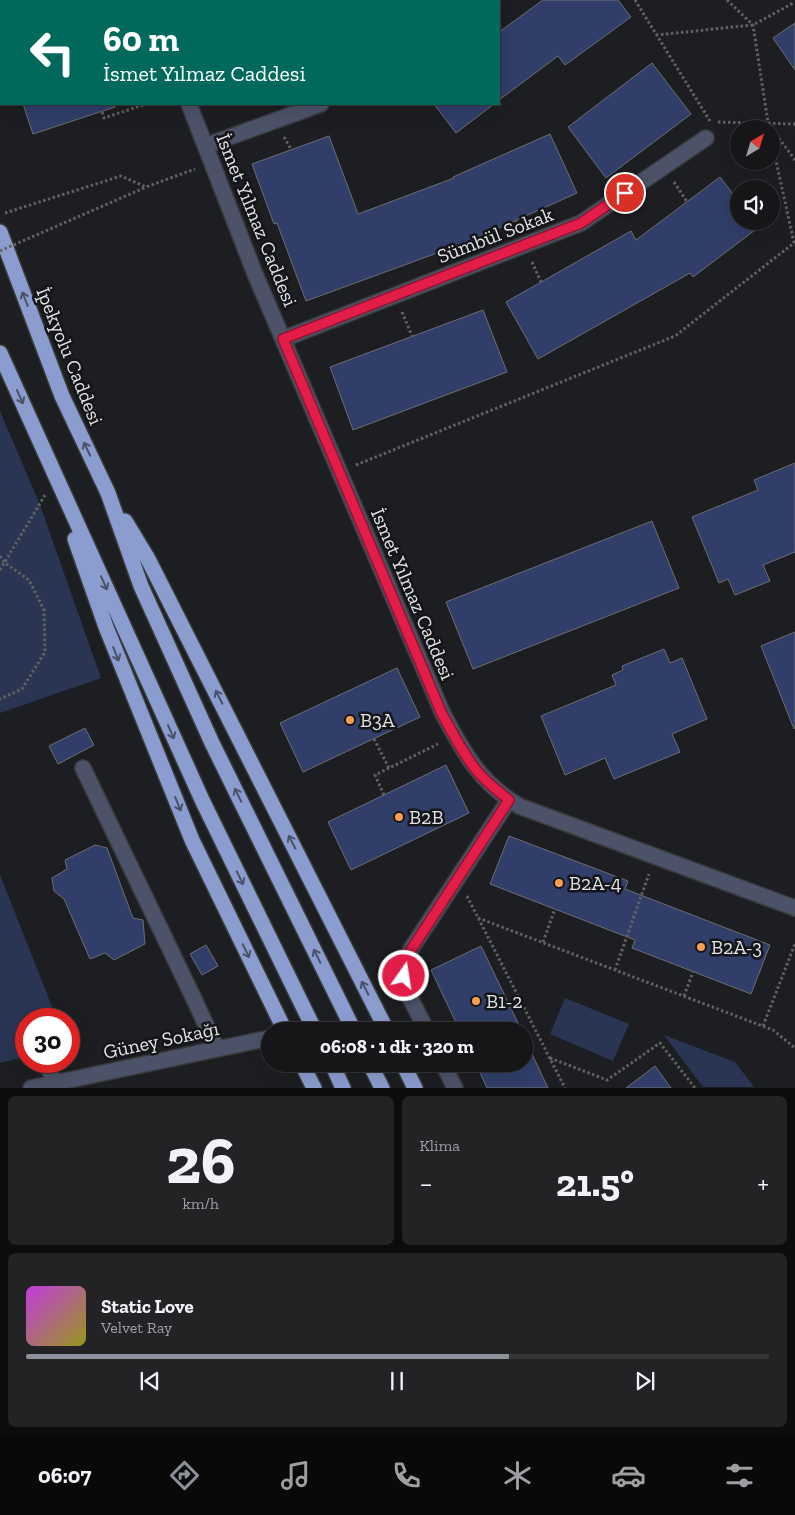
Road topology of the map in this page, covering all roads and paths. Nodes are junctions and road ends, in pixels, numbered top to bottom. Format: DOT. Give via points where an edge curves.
graph roads {
  1 [pos="635,0"];
  2 [pos="727,0"];
  3 [pos="795,2"];
  4 [pos="754,25"];
  5 [pos="656,35"];
  6 [pos="143,105"];
  7 [pos="189,105"];
  8 [pos="318,105"];
  9 [pos="102,112"];
  10 [pos="768,120"];
  11 [pos="730,122"];
  12 [pos="780,123"];
  13 [pos="795,124"];
  14 [pos="706,138"];
  15 [pos="780,139"];
  16 [pos="206,146"];
  17 [pos="795,160"];
  18 [pos="212,163"];
  19 [pos="778,170"];
  20 [pos="146,187"];
  21 [pos="0,215"];
  22 [pos="0,232"];
  23 [pos="0,251"];
  24 [pos="283,339"];
  25 [pos="0,353"];
  26 [pos="339,472"];
  27 [pos="55,475"];
  28 [pos="108,493"];
  29 [pos="0,556"];
  30 [pos="5,563"];
  31 [pos="0,570"];
  32 [pos="0,699"];
  33 [pos="455,736"];
  34 [pos="374,739"];
  35 [pos="83,768"];
  36 [pos="389,768"];
  37 [pos="384,795"];
  38 [pos="509,800"];
  39 [pos="655,856"];
  40 [pos="458,878"];
  41 [pos="795,908"];
  42 [pos="555,910"];
  43 [pos="478,918"];
  44 [pos="542,942"];
  45 [pos="795,944"];
  46 [pos="615,970"];
  47 [pos="693,972"];
  48 [pos="684,996"];
  49 [pos="281,1022"];
  50 [pos="312,1022"];
  51 [pos="350,1022"];
  52 [pos="382,1022"];
  53 [pos="422,1022"];
  54 [pos="763,1026"];
  55 [pos="261,1040"];
  56 [pos="795,1048"];
  57 [pos="216,1050"];
  58 [pos="550,1058"];
  59 [pos="306,1072"];
  60 [pos="336,1072"];
  61 [pos="374,1072"];
  62 [pos="407,1072"];
  63 [pos="447,1072"];
  64 [pos="50,1073"];
  65 [pos="54,1083"];
  66 [pos="31,1088"];
  67 [pos="314,1088"];
  68 [pos="343,1088"];
  69 [pos="382,1088"];
  70 [pos="415,1088"];
  71 [pos="455,1088"];
  72 [pos="565,1088"];
  73 [pos="695,1088"];
  1 -- 5 [label="path"];
  2 -- 4 [label="path"];
  3 -- 4 [label="path"];
  4 -- 5 [label="path"];
  4 -- 10 [label="path"];
  5 -- 11 [label="path" via="711,122"];
  6 -- 9 [label="path" via="104,118"];
  7 -- 16 [label="street, İsmet Yılmaz Caddesi"];
  8 -- 16 [label="street"];
  12 -- 13 [label="path"];
  14 -- 24 [label="street, Sümbül Sokak" via="581,223"];
  15 -- 17 [label="path"];
  16 -- 18 [label="street, İsmet Yılmaz Caddesi"];
  18 -- 20 [label="path"];
  18 -- 24 [label="street, İsmet Yılmaz Caddesi"];
  19 -- 26 [label="path" via="794,243 675,336"];
  20 -- 21 [label="path" via="121,176"];
  20 -- 23 [label="path, bridge"];
  28 -- 22 [label="highway, İpekyolu Caddesi, one-way" via="62,396"];
  24 -- 26 [label="street, İsmet Yılmaz Caddesi"];
  25 -- 27 [label="highway, one-way"];
  26 -- 33 [label="street, İsmet Yılmaz Caddesi" via="442,714"];
  27 -- 30 [label="path"];
  27 -- 49 [label="highway, one-way" via="106,627 188,831"];
  27 -- 50 [label="highway, one-way" via="202,802"];
  51 -- 28 [label="highway, one-way" via="212,743 141,586"];
  52 -- 28 [label="highway, one-way" via="148,559"];
  29 -- 30 [label="path"];
  30 -- 31 [label="path"];
  30 -- 32 [label="path" via="29,580 44,610 45,652 22,689"];
  33 -- 36 [label="path"];
  33 -- 38 [label="street, İsmet Yılmaz Caddesi" via="477,771"];
  34 -- 36 [label="path"];
  35 -- 57 [label="street"];
  36 -- 37 [label="path" via="375,774"];
  38 -- 39 [label="street, İsmet Yılmaz Caddesi"];
  38 -- 40 [label="street"];
  39 -- 41 [label="street, İsmet Yılmaz Caddesi"];
  39 -- 46 [label="path"];
  40 -- 43 [label="path"];
  40 -- 53 [label="street" via="411,950 405,965 404,986"];
  42 -- 44 [label="path"];
  43 -- 44 [label="path"];
  43 -- 58 [label="path"];
  44 -- 46 [label="path"];
  45 -- 54 [label="path"];
  46 -- 48 [label="path"];
  47 -- 48 [label="path"];
  48 -- 54 [label="path"];
  54 -- 56 [label="path"];
  55 -- 57 [label="street, Güney Sokağı"];
  57 -- 65 [label="street, Güney Sokağı"];
  58 -- 72 [label="path"];
  58 -- 73 [label="path" via="607,1080 660,1042"];
  59 -- 67 [label="highway"];
  60 -- 68 [label="highway"];
  61 -- 69 [label="highway"];
  62 -- 70 [label="highway"];
  63 -- 71 [label="street"];
  64 -- 65 [label="street"];
  65 -- 66 [label="street, Güney Sokağı"];
}
